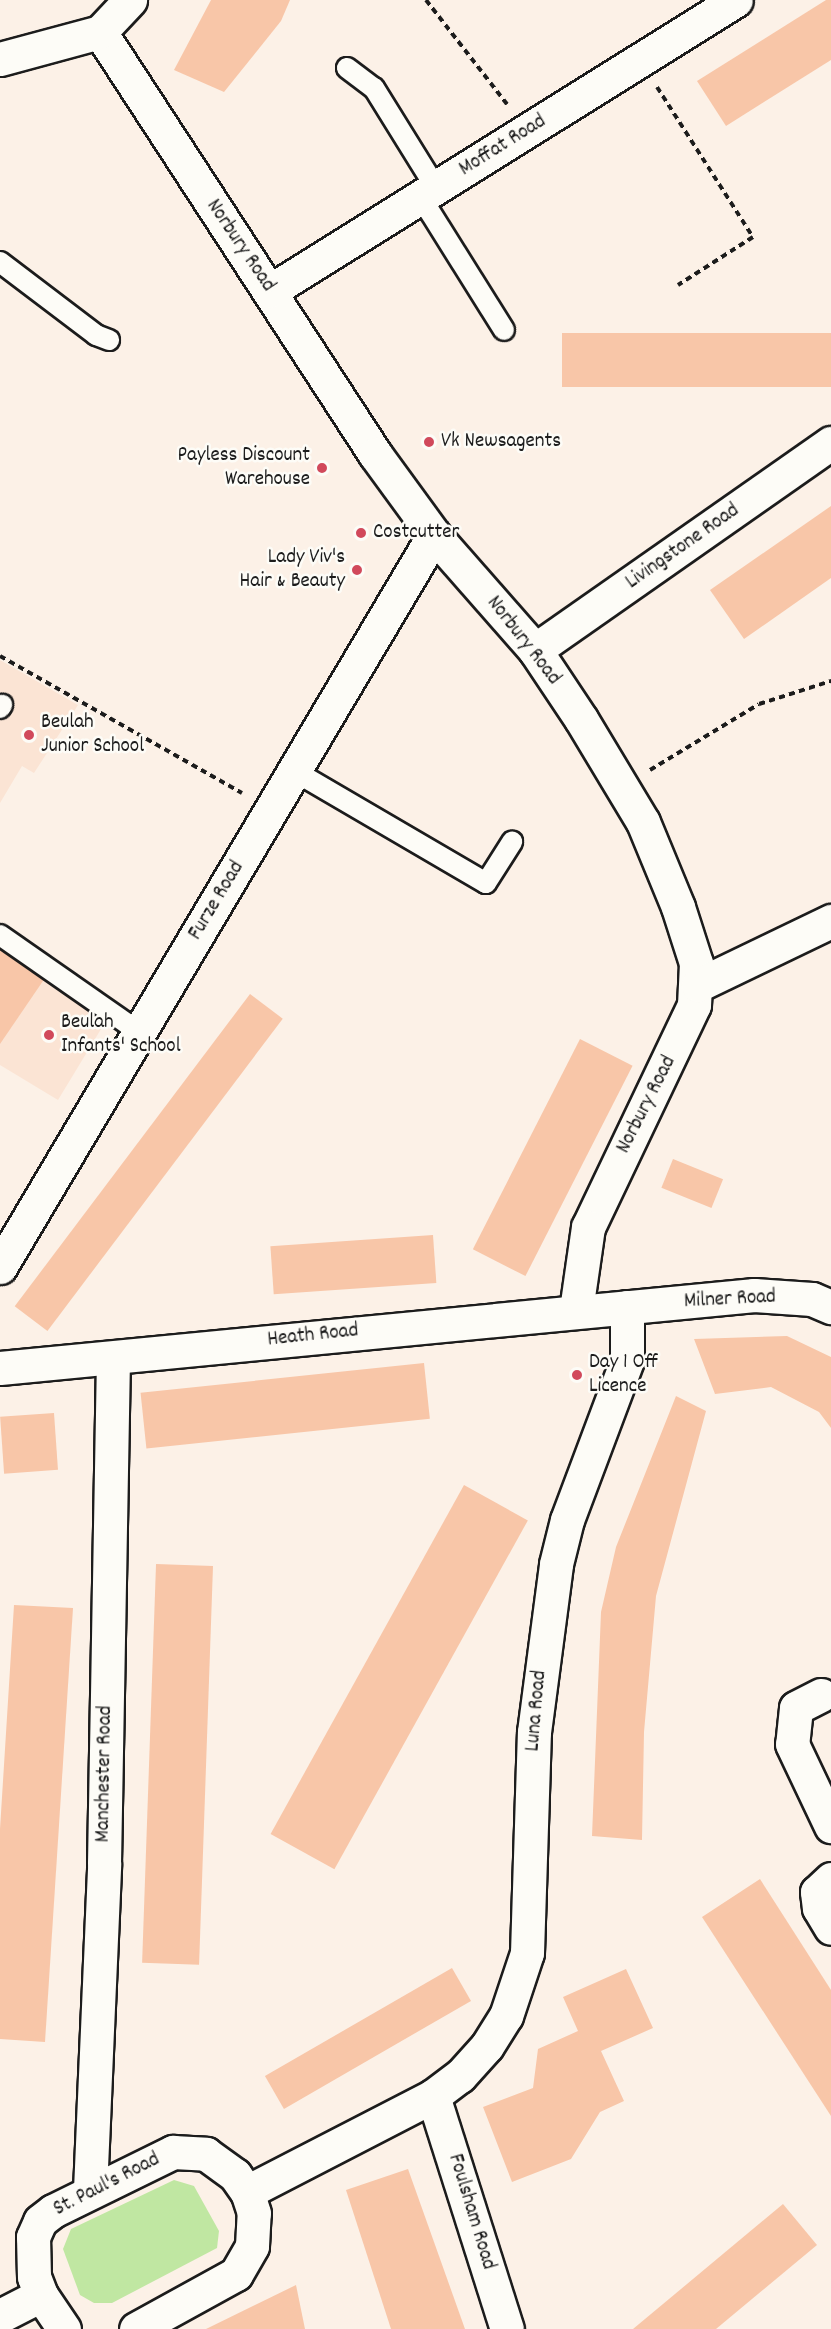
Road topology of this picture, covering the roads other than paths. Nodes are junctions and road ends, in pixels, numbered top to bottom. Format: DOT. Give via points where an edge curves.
graph roads {
  1 [pos="130,0"];
  2 [pos="736,0"];
  3 [pos="100,32"];
  4 [pos="0,59"];
  5 [pos="347,68"];
  6 [pos="428,192"];
  7 [pos="0,262"];
  8 [pos="270,291"];
  9 [pos="504,330"];
  10 [pos="109,340"];
  11 [pos="831,443"];
  12 [pos="434,535"];
  13 [pos="534,650"];
  14 [pos="296,772"];
  15 [pos="512,842"];
  16 [pos="831,921"];
  17 [pos="0,935"];
  18 [pos="698,985"];
  19 [pos="139,1032"];
  20 [pos="0,1267"];
  21 [pos="627,1307"];
  22 [pos="831,1307"];
  23 [pos="576,1310"];
  24 [pos="112,1358"];
  25 [pos="0,1368"];
  26 [pos="821,1695"];
  27 [pos="831,1826"];
  28 [pos="433,2096"];
  29 [pos="90,2190"];
  30 [pos="247,2192"];
  31 [pos="41,2295"];
  32 [pos="0,2316"];
  33 [pos="64,2329"];
  34 [pos="136,2329"];
  35 [pos="507,2329"];
  1 -- 3 [label="street"];
  2 -- 6 [label="street, Moffat Road"];
  3 -- 4 [label="street"];
  3 -- 8 [label="street, Norbury Road"];
  5 -- 6 [label="lane" via="374,88"];
  6 -- 8 [label="street, Moffat Road"];
  6 -- 9 [label="lane"];
  7 -- 10 [label="lane" via="96,335"];
  8 -- 12 [label="street, Norbury Road" via="375,454"];
  11 -- 13 [label="street, Livingstone Road"];
  12 -- 13 [label="street, Norbury Road"];
  12 -- 14 [label="street, Furze Road"];
  13 -- 18 [label="street, Norbury Road" via="624,786 678,907 696,963"];
  14 -- 15 [label="lane" via="486,883"];
  14 -- 19 [label="street, Furze Road"];
  16 -- 18 [label="street"];
  17 -- 19 [label="lane"];
  18 -- 23 [label="street, Norbury Road" via="687,1025 588,1227"];
  19 -- 20 [label="street, Furze Road"];
  21 -- 22 [label="street, Milner Road" via="754,1295 812,1299"];
  21 -- 23 [label="street, Heath Road"];
  21 -- 28 [label="street, Luna Road" via="627,1360 567,1520 547,1621 534,1732 527,1953 506,2016 487,2046 460,2076"];
  23 -- 24 [label="street, Heath Road"];
  24 -- 25 [label="street, Heath Road"];
  24 -- 29 [label="street, Manchester Road" via="104,1863"];
  26 -- 27 [label="street" via="796,1708 792,1744"];
  28 -- 30 [label="street"];
  28 -- 35 [label="street, Foulsham Road"];
  29 -- 30 [label="street, St. Paul's Road" via="173,2152 191,2151 221,2164"];
  29 -- 31 [label="street, St. Paul's Road" via="40,2221 33,2237 32,2257"];
  30 -- 34 [label="street" via="254,2213 252,2246 236,2274"];
  31 -- 32 [label="street"];
  31 -- 33 [label="street, St. Paul's Road"];
}
